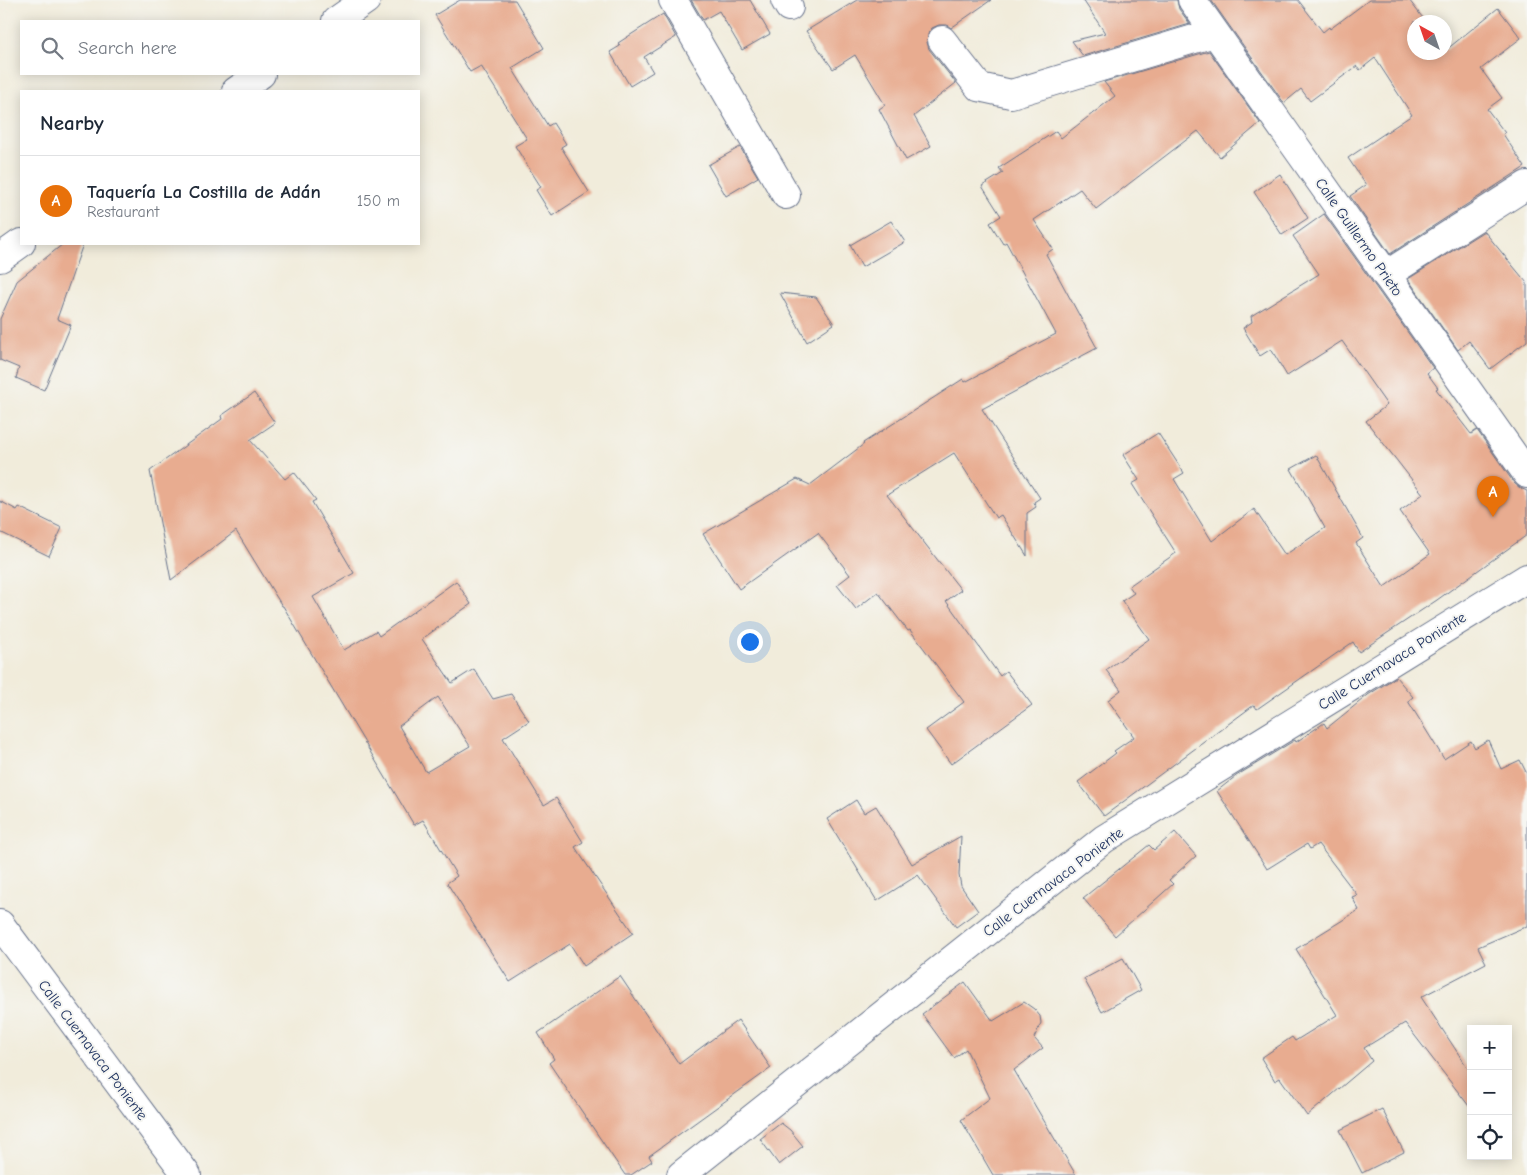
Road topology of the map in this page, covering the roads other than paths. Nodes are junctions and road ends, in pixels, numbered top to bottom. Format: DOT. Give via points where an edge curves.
graph roads {
  1 [pos="366,0"];
  2 [pos="673,0"];
  3 [pos="1192,0"];
  4 [pos="337,20"];
  5 [pos="1214,33"];
  6 [pos="942,40"];
  7 [pos="260,75"];
  8 [pos="237,90"];
  9 [pos="1527,185"];
  10 [pos="786,195"];
  11 [pos="20,244"];
  12 [pos="0,258"];
  13 [pos="1386,275"];
  14 [pos="1527,474"];
  15 [pos="1527,578"];
  16 [pos="0,924"];
  17 [pos="186,1175"];
  18 [pos="681,1175"];
  1 -- 4 [label="street"];
  2 -- 10 [label="street"];
  3 -- 5 [label="street, Calle Guillermo Prieto"];
  5 -- 6 [label="street" via="1011,94 979,87"];
  5 -- 13 [label="street, Calle Guillermo Prieto"];
  7 -- 8 [label="street"];
  9 -- 13 [label="street"];
  11 -- 12 [label="street"];
  13 -- 14 [label="street, Calle Guillermo Prieto"];
  15 -- 18 [label="street, Calle Cuernavaca Poniente" via="1104,839"];
  16 -- 17 [label="street, Calle Cuernavaca Poniente"];
}
